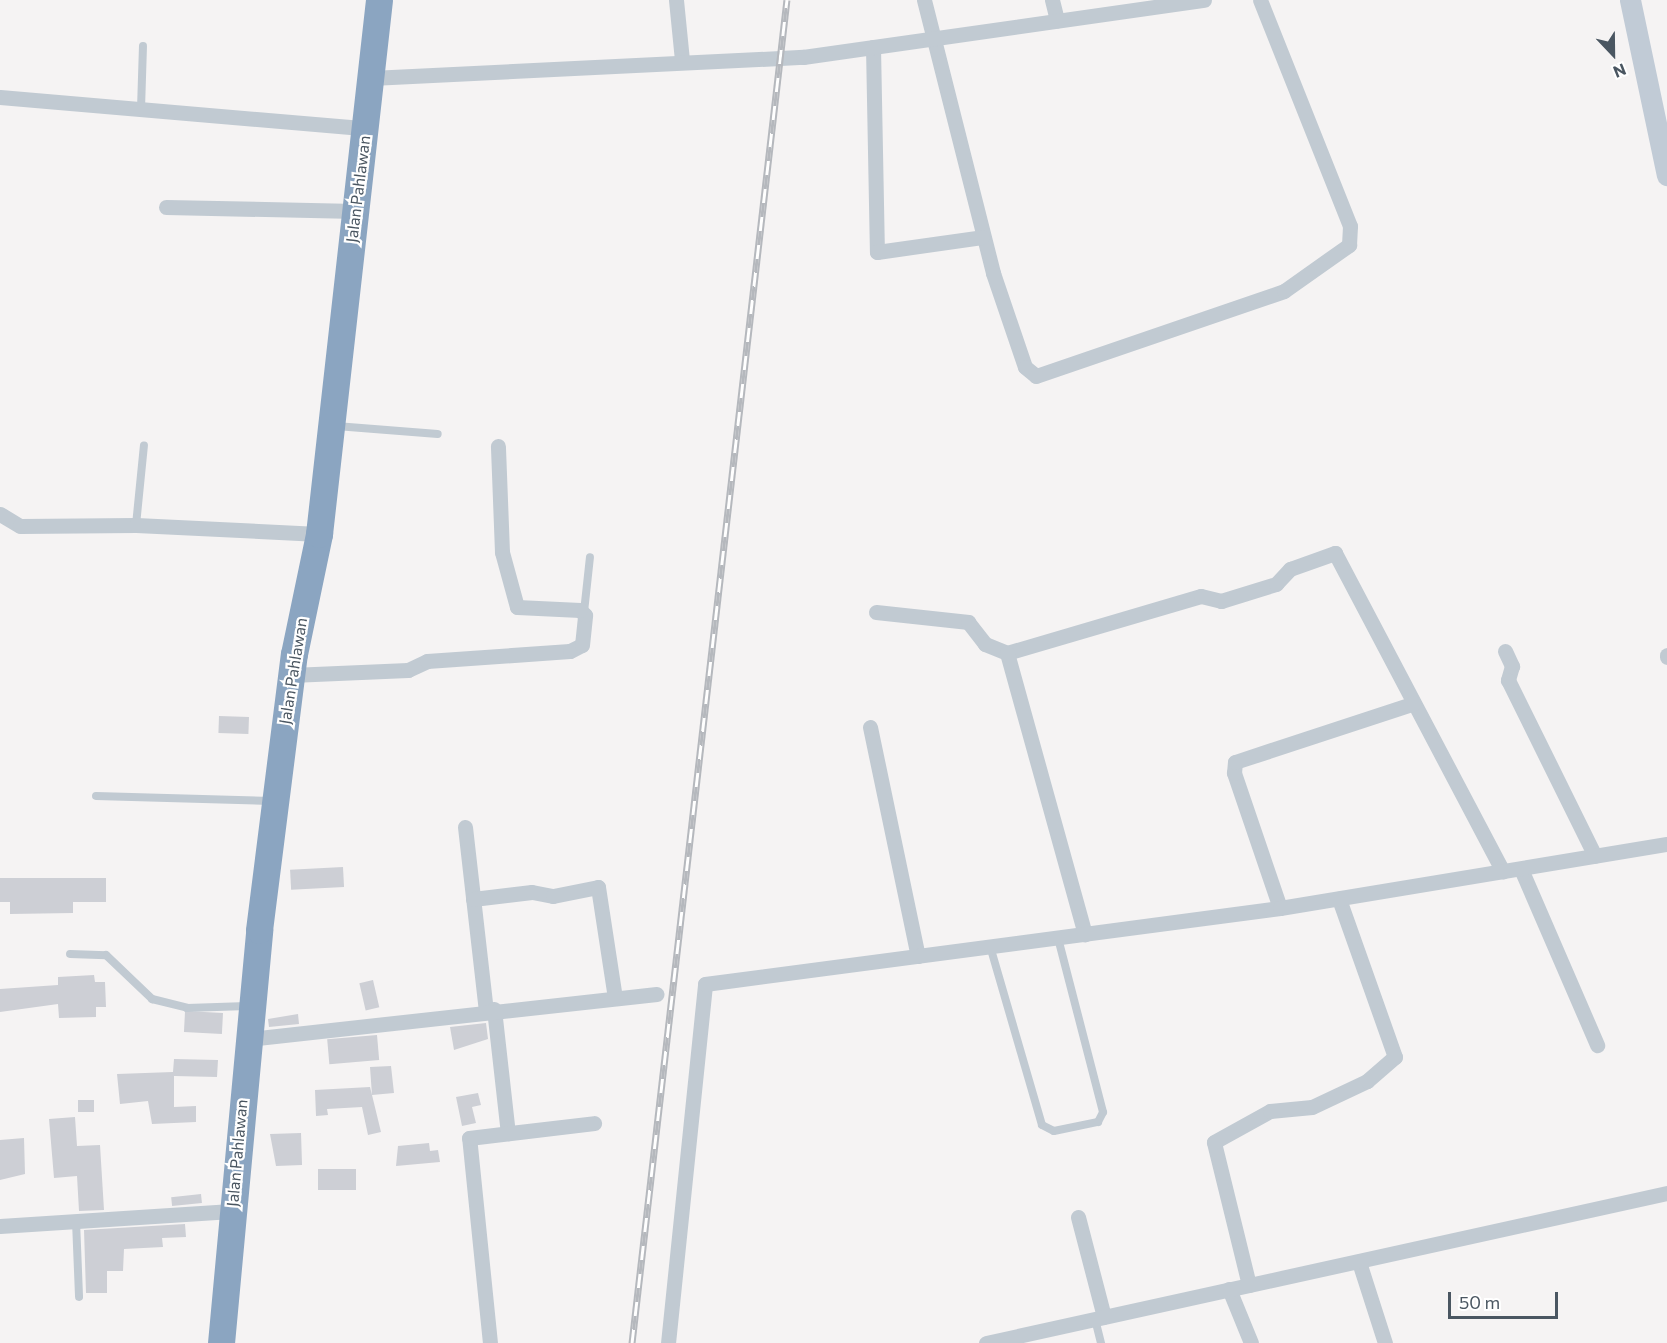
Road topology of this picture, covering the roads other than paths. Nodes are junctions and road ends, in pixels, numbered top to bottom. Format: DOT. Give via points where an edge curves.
graph roads {
  1 [pos="379,0"];
  2 [pos="676,0"];
  3 [pos="924,0"];
  4 [pos="1052,0"];
  5 [pos="1201,0"];
  6 [pos="1260,0"];
  7 [pos="1630,0"];
  8 [pos="1057,20"];
  9 [pos="931,38"];
  10 [pos="143,46"];
  11 [pos="873,47"];
  12 [pos="682,60"];
  13 [pos="371,78"];
  14 [pos="0,98"];
  15 [pos="141,109"];
  16 [pos="365,128"];
  17 [pos="1666,169"];
  18 [pos="166,207"];
  19 [pos="356,211"];
  20 [pos="982,237"];
  21 [pos="331,426"];
  22 [pos="438,434"];
  23 [pos="144,445"];
  24 [pos="498,446"];
  25 [pos="0,509"];
  26 [pos="0,514"];
  27 [pos="136,525"];
  28 [pos="319,534"];
  29 [pos="590,557"];
  30 [pos="584,612"];
  31 [pos="876,612"];
  32 [pos="1505,651"];
  33 [pos="1007,653"];
  34 [pos="291,675"];
  35 [pos="1414,703"];
  36 [pos="870,727"];
  37 [pos="96,796"];
  38 [pos="275,801"];
  39 [pos="465,827"];
  40 [pos="1667,844"];
  41 [pos="1595,856"];
  42 [pos="1521,868"];
  43 [pos="1503,871"];
  44 [pos="473,899"];
  45 [pos="1339,899"];
  46 [pos="1280,908"];
  47 [pos="1085,934"];
  48 [pos="1058,938"];
  49 [pos="990,946"];
  50 [pos="70,954"];
  51 [pos="918,956"];
  52 [pos="657,994"];
  53 [pos="615,998"];
  54 [pos="252,1005"];
  55 [pos="490,1009"];
  56 [pos="249,1039"];
  57 [pos="1597,1045"];
  58 [pos="594,1123"];
  59 [pos="508,1133"];
  60 [pos="1667,1193"];
  61 [pos="232,1211"];
  62 [pos="1078,1217"];
  63 [pos="76,1221"];
  64 [pos="0,1226"];
  65 [pos="1359,1262"];
  66 [pos="1249,1285"];
  67 [pos="1229,1289"];
  68 [pos="79,1297"];
  69 [pos="1100,1318"];
  70 [pos="220,1343"];
  71 [pos="490,1343"];
  72 [pos="668,1343"];
  73 [pos="986,1343"];
  74 [pos="1101,1343"];
  75 [pos="1251,1343"];
  76 [pos="1385,1343"];
  1 -- 13 [label="highway, Jalan Pahlawan"];
  2 -- 12 [label="street"];
  3 -- 9 [label="street"];
  4 -- 8 [label="street"];
  5 -- 8 [label="street"];
  6 -- 20 [label="street" via="1350,226 1353,237 1346,249 1311,267 1284,291 1036,376 1019,352"];
  7 -- 17 [label="street"];
  8 -- 9 [label="street"];
  9 -- 11 [label="street"];
  9 -- 20 [label="street"];
  10 -- 15 [label="lane"];
  11 -- 12 [label="street" via="778,60"];
  11 -- 20 [label="street" via="877,252"];
  12 -- 13 [label="street"];
  13 -- 16 [label="highway, Jalan Pahlawan"];
  14 -- 15 [label="street"];
  15 -- 16 [label="street"];
  16 -- 19 [label="highway, Jalan Pahlawan"];
  18 -- 19 [label="street"];
  19 -- 21 [label="highway, Jalan Pahlawan"];
  21 -- 22 [label="lane"];
  21 -- 28 [label="highway, Jalan Pahlawan"];
  23 -- 27 [label="lane"];
  24 -- 30 [label="street" via="502,552 517,607"];
  25 -- 26 [label="street"];
  26 -- 27 [label="street" via="20,526"];
  27 -- 28 [label="street"];
  28 -- 34 [label="highway, Jalan Pahlawan"];
  29 -- 30 [label="lane"];
  30 -- 34 [label="street" via="582,645 570,651 427,661 408,670"];
  31 -- 33 [label="street" via="968,622 985,644"];
  32 -- 41 [label="street" via="1512,666 1508,680"];
  33 -- 35 [label="street" via="1201,596 1221,601 1276,584 1290,569 1335,553"];
  33 -- 47 [label="street"];
  34 -- 38 [label="highway, Jalan Pahlawan"];
  35 -- 43 [label="street"];
  35 -- 46 [label="street" via="1235,762 1234,773"];
  36 -- 51 [label="street"];
  37 -- 38 [label="lane"];
  38 -- 54 [label="highway, Jalan Pahlawan"];
  39 -- 44 [label="street"];
  40 -- 41 [label="street"];
  41 -- 42 [label="street"];
  42 -- 43 [label="street"];
  42 -- 57 [label="street"];
  43 -- 45 [label="street"];
  44 -- 53 [label="street" via="532,892 545,896 598,887"];
  44 -- 55 [label="street"];
  45 -- 46 [label="street"];
  45 -- 66 [label="street" via="1395,1057 1367,1081 1312,1107 1270,1111 1214,1142"];
  46 -- 47 [label="street"];
  47 -- 48 [label="street"];
  48 -- 49 [label="street"];
  48 -- 49 [label="lane" via="1103,1112 1098,1122 1054,1131 1042,1125"];
  49 -- 51 [label="street"];
  50 -- 54 [label="lane" via="106,955 152,999 187,1008"];
  51 -- 72 [label="street" via="705,984"];
  52 -- 53 [label="street"];
  53 -- 55 [label="street"];
  54 -- 56 [label="highway, Jalan Pahlawan"];
  55 -- 56 [label="street"];
  55 -- 59 [label="street"];
  56 -- 61 [label="highway, Jalan Pahlawan"];
  58 -- 59 [label="street"];
  59 -- 71 [label="street" via="468,1141"];
  60 -- 65 [label="street"];
  61 -- 63 [label="street"];
  61 -- 70 [label="highway, Jalan Pahlawan"];
  62 -- 69 [label="street"];
  63 -- 64 [label="street"];
  63 -- 68 [label="lane"];
  65 -- 66 [label="street"];
  65 -- 76 [label="street"];
  66 -- 67 [label="street"];
  67 -- 69 [label="street"];
  67 -- 75 [label="street"];
  69 -- 73 [label="street"];
  69 -- 74 [label="lane"];
}
